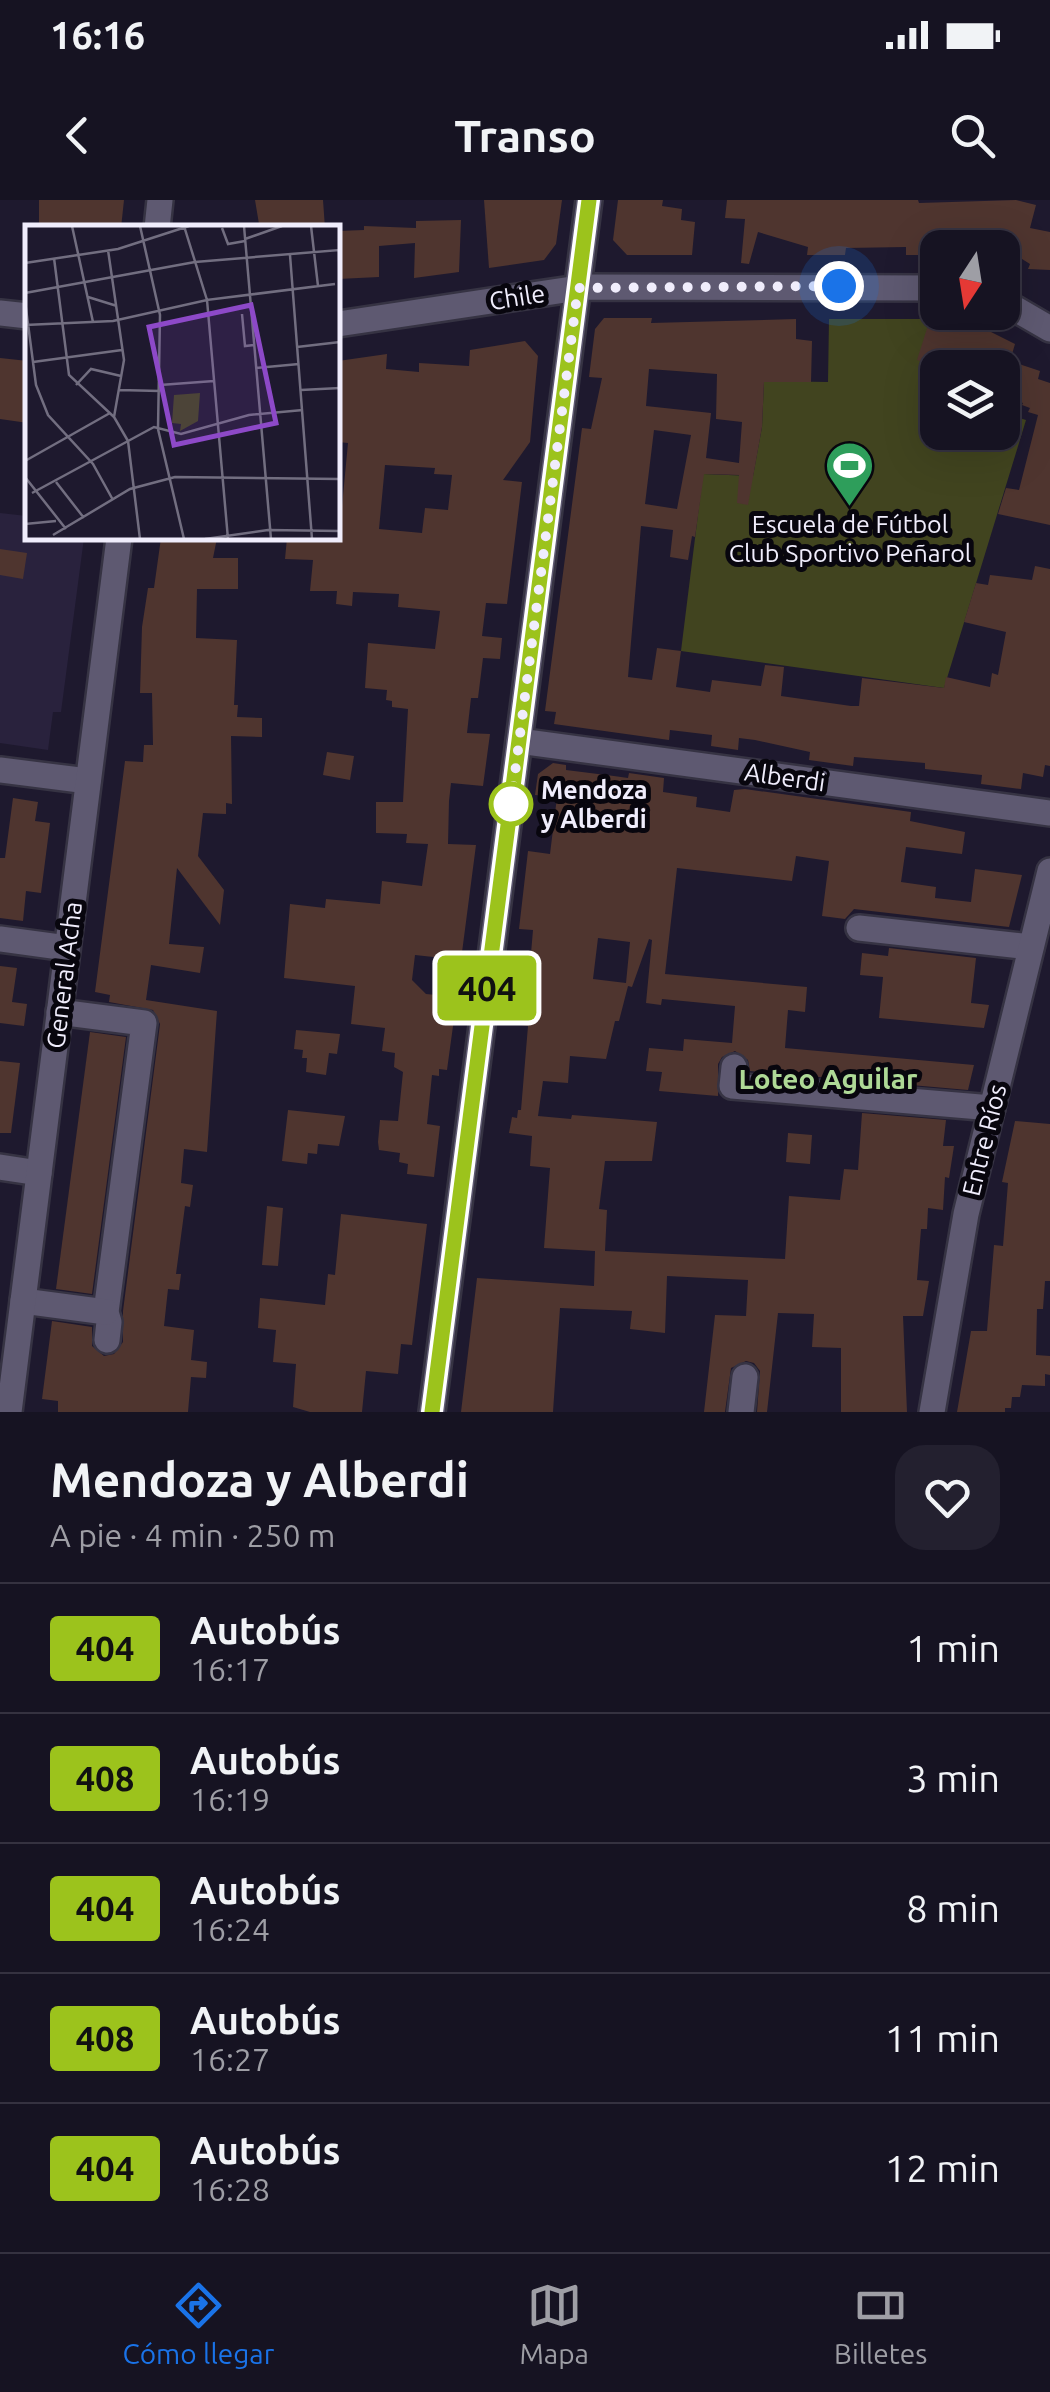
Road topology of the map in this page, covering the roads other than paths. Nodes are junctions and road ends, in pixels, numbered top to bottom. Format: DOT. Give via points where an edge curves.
graph roads {
  1 [pos="160,200"];
  2 [pos="589,200"];
  3 [pos="157,225"];
  4 [pos="578,288"];
  5 [pos="920,288"];
  6 [pos="1020,312"];
  7 [pos="0,313"];
  8 [pos="25,316"];
  9 [pos="340,324"];
  10 [pos="1050,330"];
  11 [pos="119,540"];
  12 [pos="519,740"];
  13 [pos="0,770"];
  14 [pos="88,781"];
  15 [pos="1050,813"];
  16 [pos="1050,871"];
  17 [pos="859,928"];
  18 [pos="0,939"];
  19 [pos="1032,947"];
  20 [pos="67,948"];
  21 [pos="59,1012"];
  22 [pos="734,1067"];
  23 [pos="992,1108"];
  24 [pos="0,1167"];
  25 [pos="39,1172"];
  26 [pos="23,1301"];
  27 [pos="106,1312"];
  28 [pos="107,1340"];
  29 [pos="745,1377"];
  30 [pos="8,1412"];
  31 [pos="432,1412"];
  32 [pos="741,1412"];
  33 [pos="932,1412"];
  1 -- 3 [label="street"];
  2 -- 4 [label="street"];
  4 -- 5 [label="street, Chile"];
  4 -- 9 [label="street, Chile"];
  4 -- 12 [label="street"];
  6 -- 10 [label="street"];
  7 -- 8 [label="street"];
  11 -- 14 [label="street, General Acha"];
  12 -- 15 [label="street, Alberdi"];
  12 -- 31 [label="street"];
  13 -- 14 [label="street"];
  14 -- 20 [label="street, General Acha"];
  16 -- 19 [label="street, Entre Ríos"];
  17 -- 19 [label="street"];
  18 -- 20 [label="street"];
  19 -- 23 [label="street, Entre Ríos"];
  20 -- 21 [label="street, General Acha"];
  21 -- 25 [label="street, General Acha"];
  21 -- 27 [label="street" via="144,1024"];
  22 -- 23 [label="street" via="732,1086"];
  23 -- 33 [label="street, Entre Ríos"];
  24 -- 25 [label="street"];
  25 -- 26 [label="street, General Acha"];
  26 -- 27 [label="street"];
  26 -- 30 [label="street, General Acha"];
  27 -- 28 [label="street"];
  29 -- 32 [label="street"];
}
